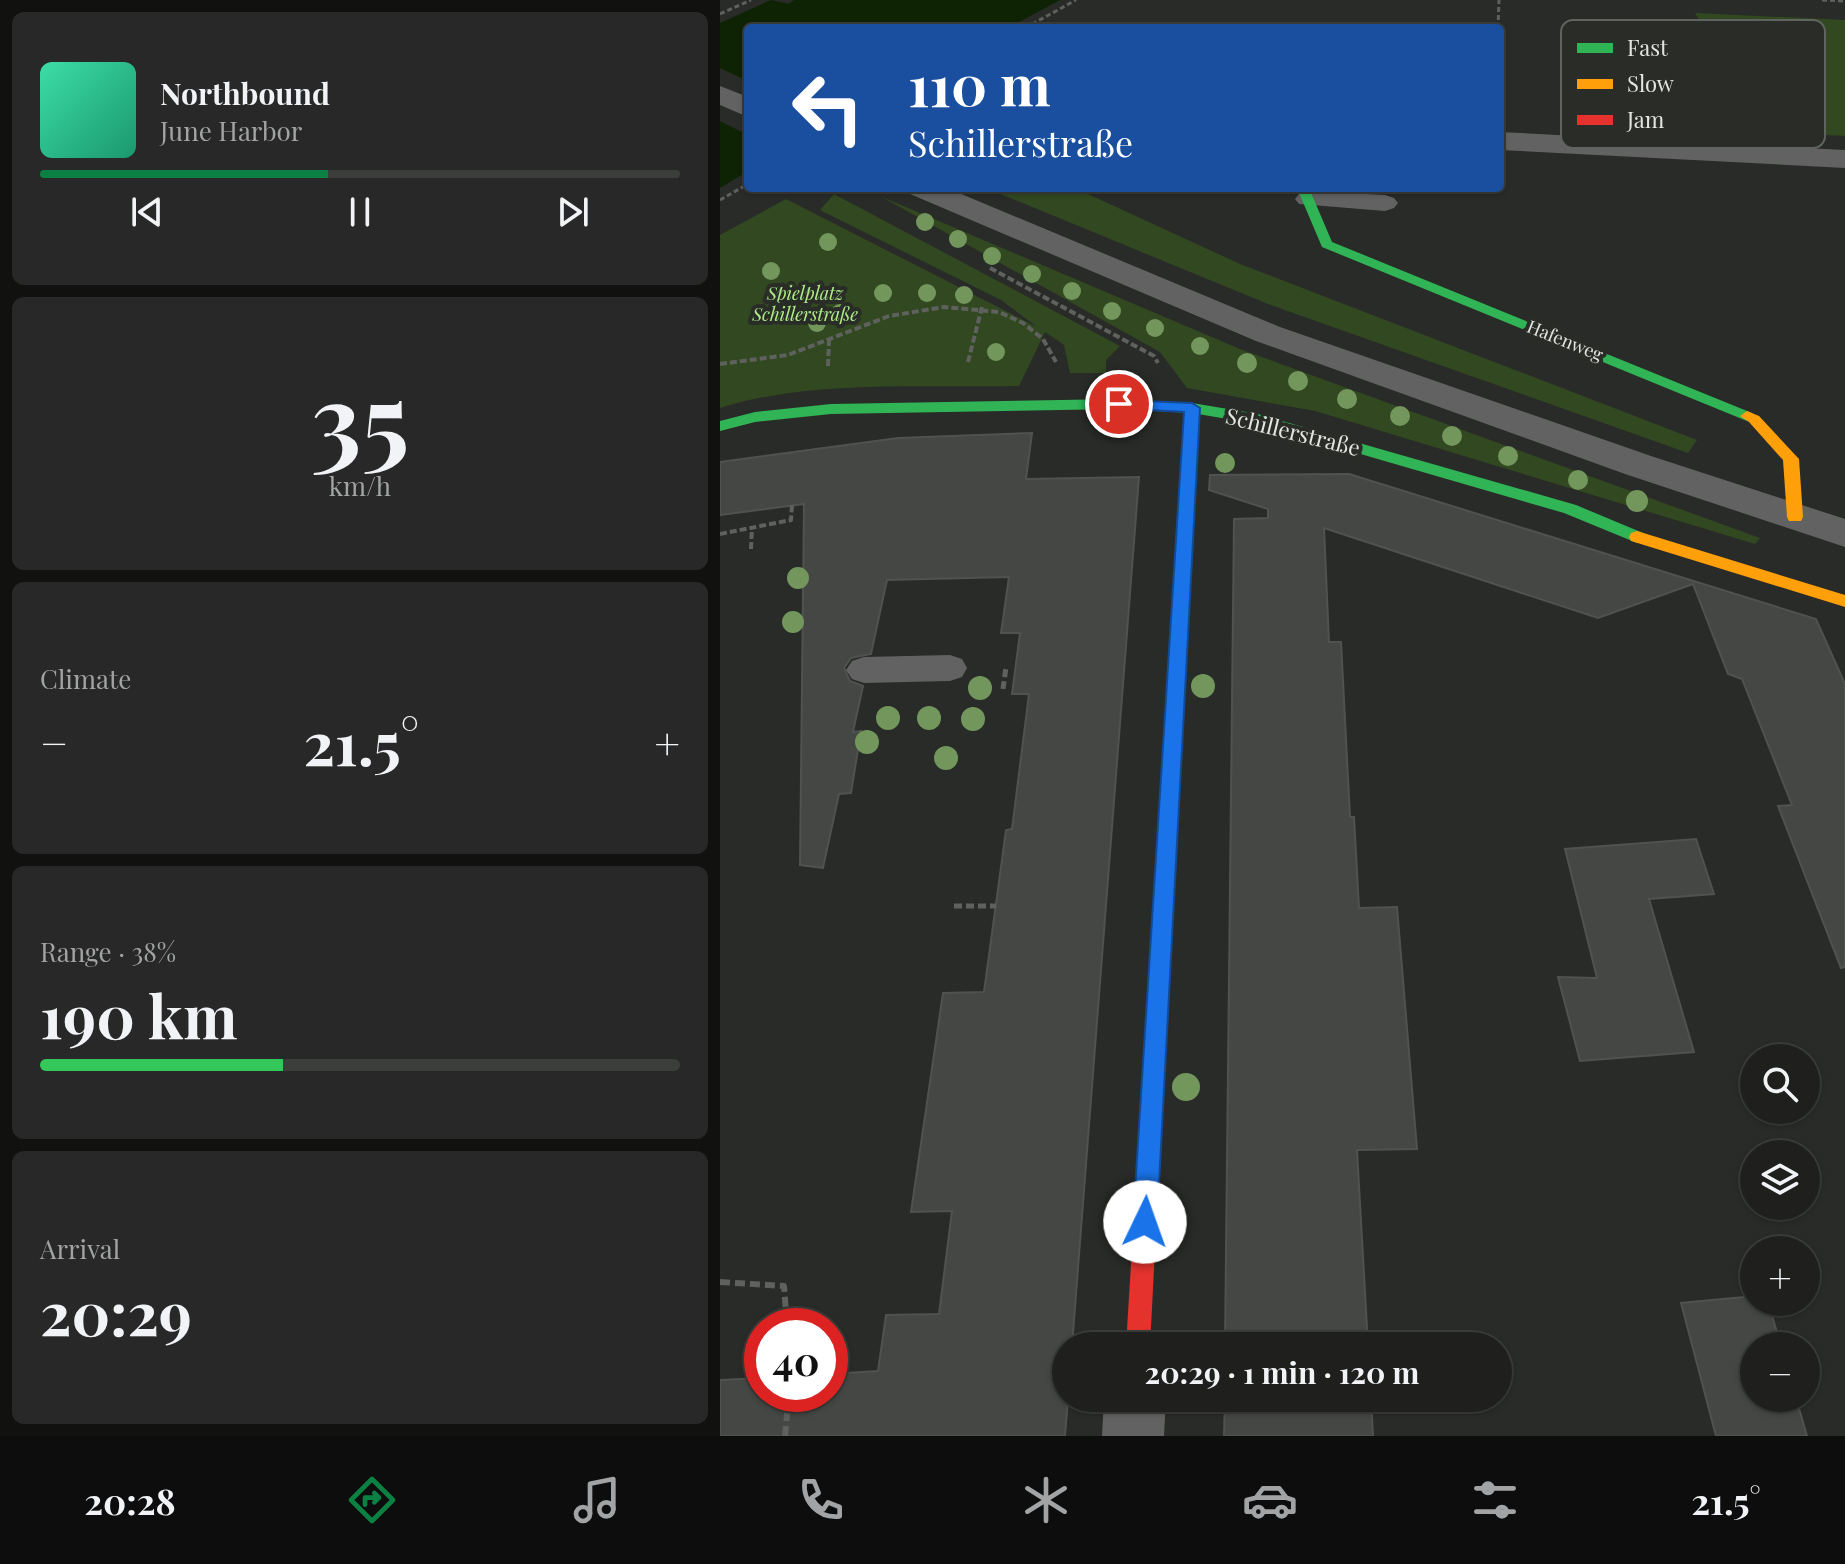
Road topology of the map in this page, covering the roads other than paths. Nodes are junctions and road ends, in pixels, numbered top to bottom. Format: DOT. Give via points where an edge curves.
graph roads {
  1 [pos="720,94"];
  2 [pos="744,106"];
  3 [pos="1504,141"];
  4 [pos="1561,144"];
  5 [pos="1634,148"];
  6 [pos="1845,159"];
  7 [pos="931,192"];
  8 [pos="1306,194"];
  9 [pos="1385,203"];
  10 [pos="1192,408"];
  11 [pos="720,426"];
  12 [pos="1795,517"];
  13 [pos="1845,533"];
  14 [pos="1845,601"];
  15 [pos="950,668"];
  16 [pos="864,670"];
  17 [pos="1139,1332"];
  18 [pos="1134,1412"];
  19 [pos="1133,1436"];
  1 -- 2 [label="street"];
  3 -- 4 [label="street"];
  5 -- 6 [label="street"];
  7 -- 12 [label="street" via="1268,334"];
  8 -- 9 [label="lane"];
  8 -- 12 [label="street, Hafenweg" via="1327,244 1754,419 1791,459"];
  10 -- 11 [label="street, Schillerstraße" via="1119,404 831,409"];
  10 -- 14 [label="street, Schillerstraße" via="1258,419 1570,509 1639,538"];
  10 -- 17 [label="street"];
  12 -- 13 [label="street"];
  15 -- 16 [label="lane"];
  18 -- 19 [label="street"];
}
